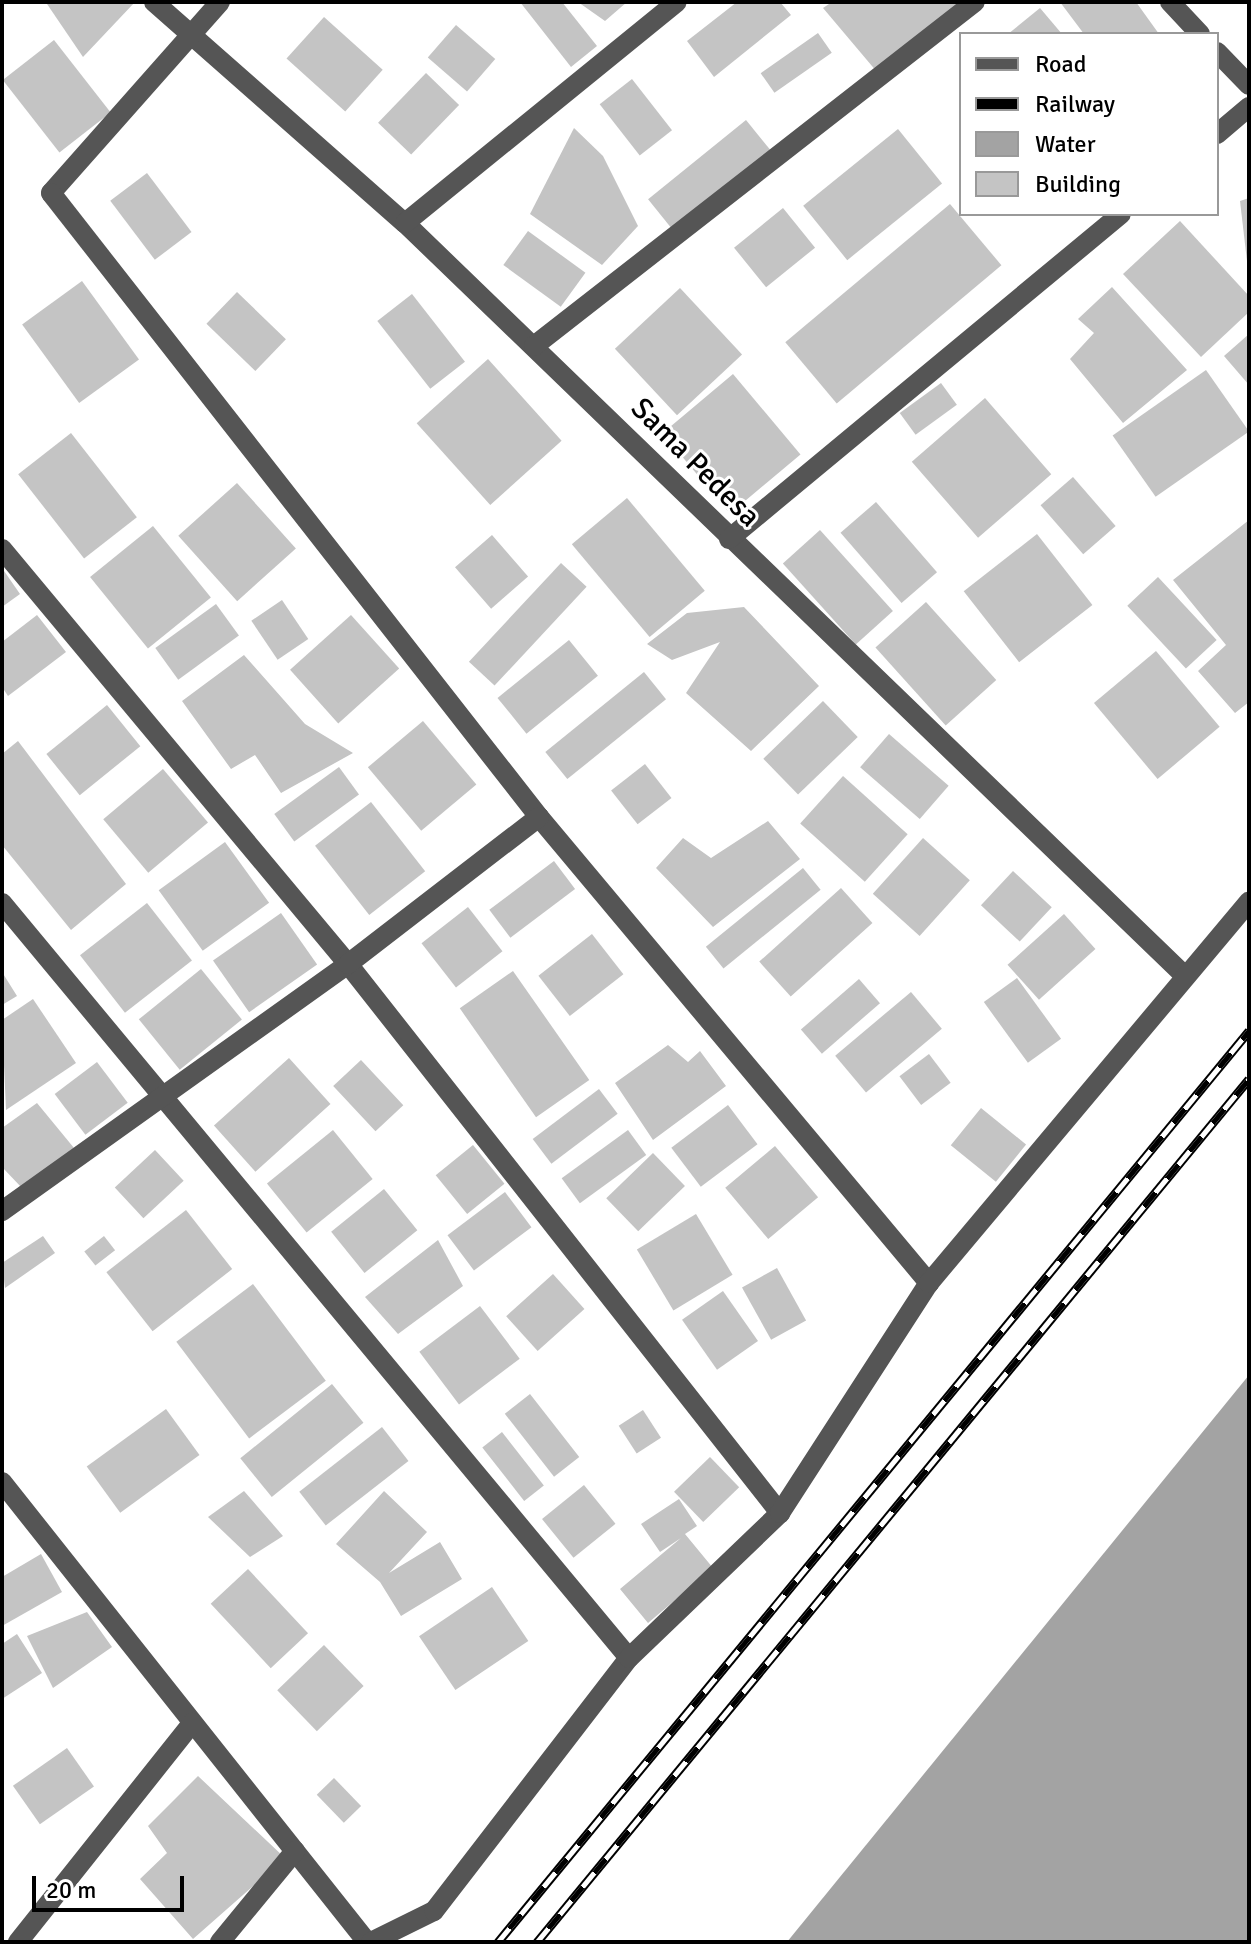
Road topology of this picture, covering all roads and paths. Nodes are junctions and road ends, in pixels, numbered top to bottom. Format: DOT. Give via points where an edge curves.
graph roads {
  1 [pos="154,2"];
  2 [pos="220,2"];
  3 [pos="677,2"];
  4 [pos="975,2"];
  5 [pos="1170,2"];
  6 [pos="1198,32"];
  7 [pos="186,35"];
  8 [pos="1219,54"];
  9 [pos="1249,85"];
  10 [pos="1249,107"];
  11 [pos="1219,132"];
  12 [pos="1119,216"];
  13 [pos="405,223"];
  14 [pos="534,346"];
  15 [pos="729,539"];
  16 [pos="2,549"];
  17 [pos="539,817"];
  18 [pos="1249,901"];
  19 [pos="2,903"];
  20 [pos="348,964"];
  21 [pos="1185,976"];
  22 [pos="159,1097"];
  23 [pos="2,1211"];
  24 [pos="929,1283"];
  25 [pos="2,1482"];
  26 [pos="10,1512"];
  27 [pos="780,1513"];
  28 [pos="629,1658"];
  29 [pos="192,1723"];
  30 [pos="295,1851"];
  31 [pos="18,1942"];
  32 [pos="220,1942"];
  33 [pos="369,1942"];
  1 -- 7 [label="street, Sama Pedesa"];
  2 -- 7 [label="street"];
  3 -- 13 [label="street"];
  4 -- 14 [label="street"];
  5 -- 6 [label="street"];
  7 -- 13 [label="street, Sama Pedesa"];
  7 -- 17 [label="street" via="51,193"];
  8 -- 9 [label="street"];
  10 -- 11 [label="street"];
  12 -- 15 [label="street"];
  13 -- 14 [label="street, Sama Pedesa"];
  14 -- 15 [label="street, Sama Pedesa"];
  15 -- 21 [label="street, Sama Pedesa"];
  16 -- 20 [label="street"];
  17 -- 20 [label="street"];
  17 -- 24 [label="street"];
  18 -- 21 [label="street"];
  19 -- 22 [label="street"];
  20 -- 22 [label="street"];
  20 -- 27 [label="street"];
  21 -- 24 [label="street"];
  22 -- 23 [label="street"];
  22 -- 28 [label="street"];
  24 -- 27 [label="street"];
  25 -- 26 [label="street"];
  26 -- 29 [label="street"];
  27 -- 28 [label="street"];
  28 -- 33 [label="street" via="434,1911"];
  29 -- 30 [label="street"];
  29 -- 31 [label="street"];
  30 -- 32 [label="street"];
  30 -- 33 [label="street"];
}
